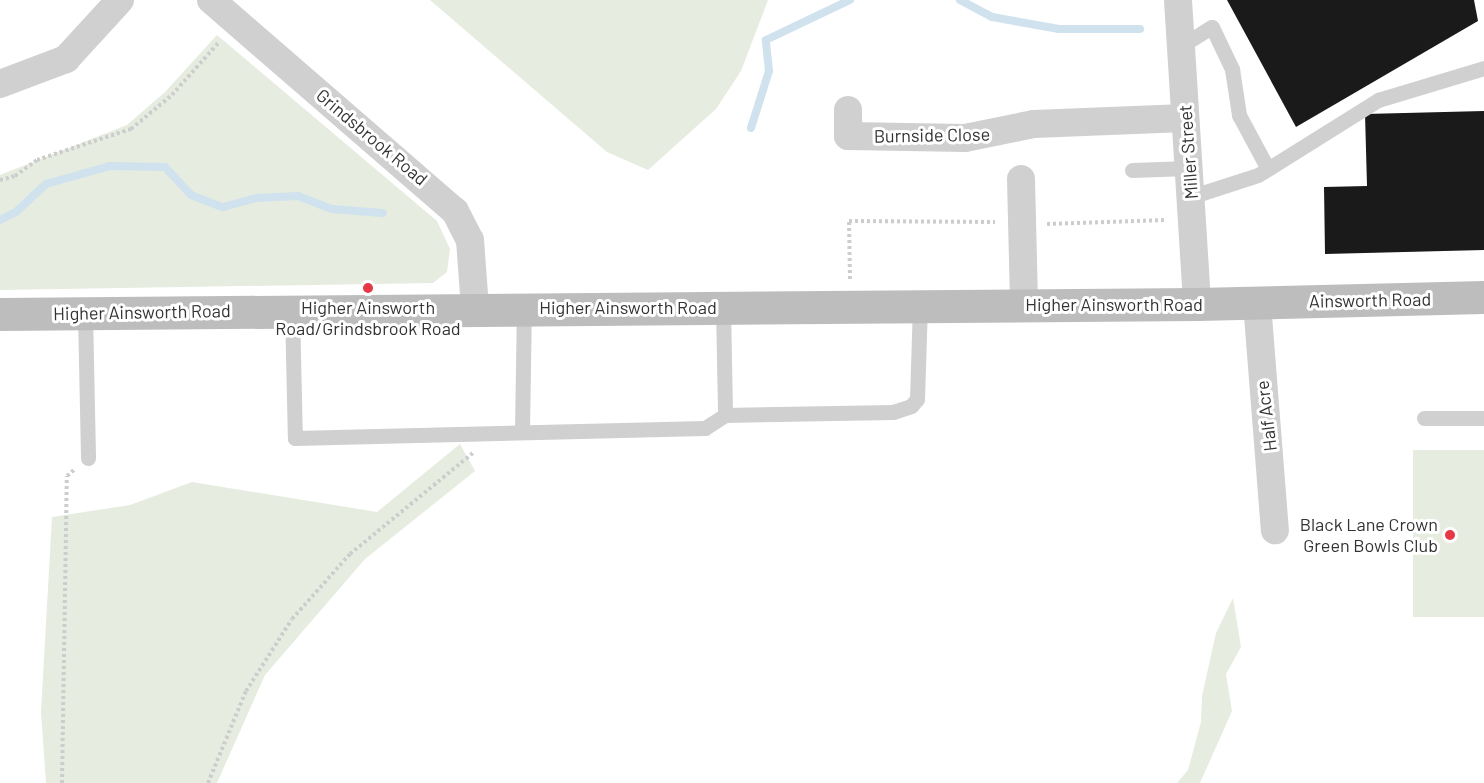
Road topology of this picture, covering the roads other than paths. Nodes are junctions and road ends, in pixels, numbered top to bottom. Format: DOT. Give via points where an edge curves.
graph roads {
  1 [pos="120,0"];
  2 [pos="211,0"];
  3 [pos="1178,0"];
  4 [pos="1181,46"];
  5 [pos="1484,68"];
  6 [pos="0,84"];
  7 [pos="848,110"];
  8 [pos="1185,118"];
  9 [pos="1189,168"];
  10 [pos="1268,169"];
  11 [pos="1132,170"];
  12 [pos="1021,179"];
  13 [pos="1191,208"];
  14 [pos="1484,297"];
  15 [pos="1257,303"];
  16 [pos="1197,304"];
  17 [pos="1024,305"];
  18 [pos="920,306"];
  19 [pos="524,307"];
  20 [pos="723,307"];
  21 [pos="475,308"];
  22 [pos="292,310"];
  23 [pos="85,313"];
  24 [pos="0,314"];
  25 [pos="725,415"];
  26 [pos="1424,418"];
  27 [pos="1484,418"];
  28 [pos="522,431"];
  29 [pos="88,458"];
  30 [pos="1275,530"];
  1 -- 6 [label="street" via="66,59"];
  2 -- 21 [label="street, Grindsbrook Road" via="455,211 470,240"];
  3 -- 4 [label="street, Miller Street"];
  4 -- 8 [label="street, Miller Street"];
  4 -- 10 [label="lane" via="1212,27 1232,69 1239,116"];
  5 -- 10 [label="lane" via="1378,100"];
  7 -- 8 [label="street, Burnside Close" via="848,136 965,138 1034,124"];
  8 -- 9 [label="street, Miller Street"];
  9 -- 11 [label="lane"];
  9 -- 13 [label="street, Miller Street"];
  10 -- 13 [label="lane"];
  12 -- 17 [label="street"];
  13 -- 16 [label="street, Miller Street"];
  14 -- 15 [label="main road, Ainsworth Road"];
  15 -- 16 [label="main road, Higher Ainsworth Road"];
  15 -- 30 [label="street, Half Acre"];
  16 -- 17 [label="main road, Higher Ainsworth Road"];
  17 -- 18 [label="main road, Higher Ainsworth Road"];
  18 -- 20 [label="main road, Higher Ainsworth Road"];
  18 -- 25 [label="lane" via="917,399 911,406 893,412"];
  19 -- 20 [label="main road, Higher Ainsworth Road"];
  19 -- 21 [label="main road, Higher Ainsworth Road"];
  19 -- 28 [label="lane"];
  20 -- 25 [label="lane"];
  21 -- 22 [label="main road, Higher Ainsworth Road"];
  22 -- 23 [label="main road, Higher Ainsworth Road"];
  22 -- 28 [label="lane" via="295,438"];
  23 -- 24 [label="main road, Higher Ainsworth Road"];
  23 -- 29 [label="lane"];
  25 -- 28 [label="lane" via="705,428"];
  26 -- 27 [label="lane"];
}
